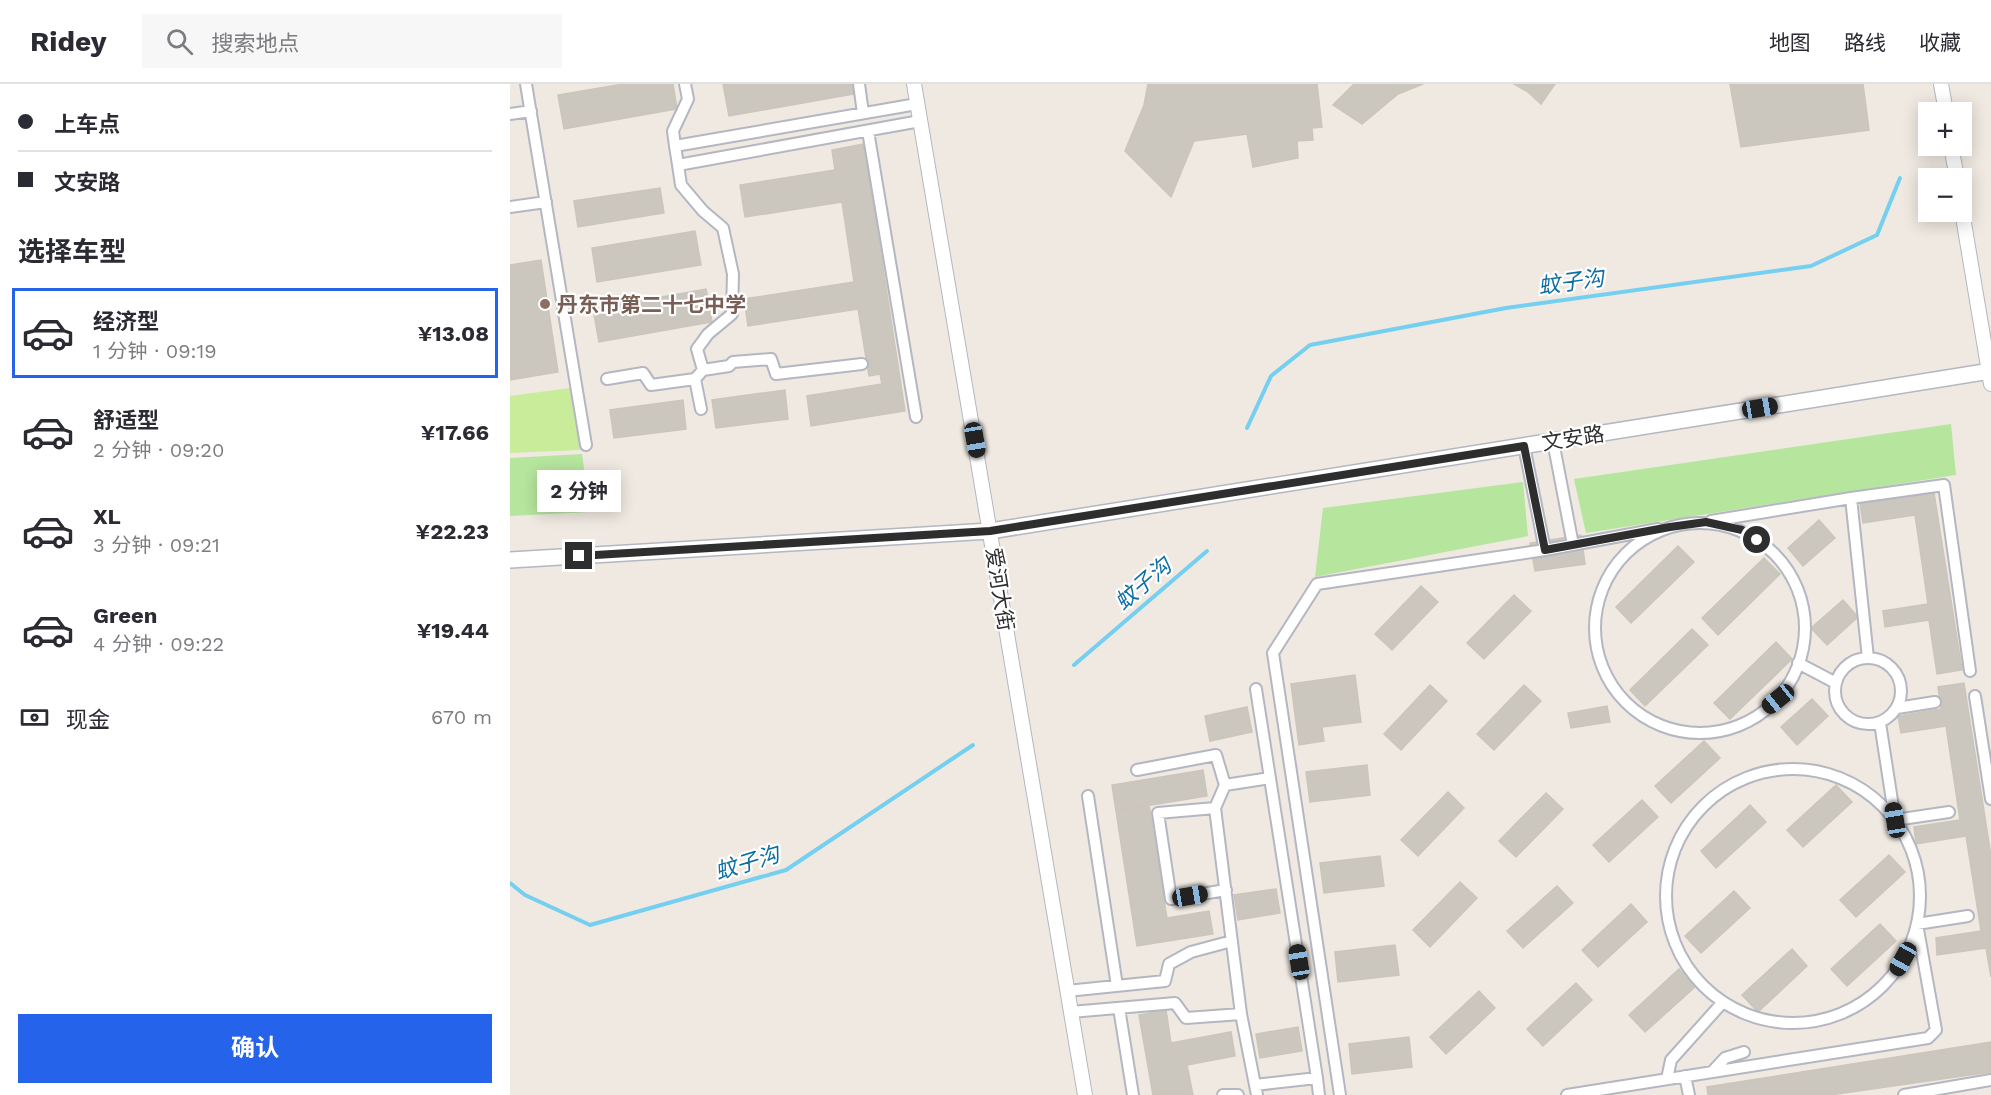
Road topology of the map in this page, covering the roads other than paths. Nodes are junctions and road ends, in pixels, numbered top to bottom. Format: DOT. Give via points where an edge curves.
graph roads {
  1 [pos="526,84"];
  2 [pos="685,84"];
  3 [pos="859,84"];
  4 [pos="914,84"];
  5 [pos="1941,84"];
  6 [pos="1944,102"];
  7 [pos="917,104"];
  8 [pos="531,111"];
  9 [pos="863,113"];
  10 [pos="510,114"];
  11 [pos="920,121"];
  12 [pos="868,131"];
  13 [pos="675,146"];
  14 [pos="678,165"];
  15 [pos="546,202"];
  16 [pos="510,207"];
  17 [pos="1964,222"];
  18 [pos="862,364"];
  19 [pos="703,370"];
  20 [pos="1990,375"];
  21 [pos="607,379"];
  22 [pos="695,379"];
  23 [pos="701,410"];
  24 [pos="916,417"];
  25 [pos="1553,441"];
  26 [pos="586,445"];
  27 [pos="1524,446"];
  28 [pos="1851,498"];
  29 [pos="1706,522"];
  30 [pos="1670,527"];
  31 [pos="990,531"];
  32 [pos="1573,545"];
  33 [pos="1545,550"];
  34 [pos="510,560"];
  35 [pos="1868,658"];
  36 [pos="1798,663"];
  37 [pos="1970,671"];
  38 [pos="1836,683"];
  39 [pos="1256,689"];
  40 [pos="1975,696"];
  41 [pos="1935,702"];
  42 [pos="1898,708"];
  43 [pos="1880,723"];
  44 [pos="1137,770"];
  45 [pos="1270,778"];
  46 [pos="1225,785"];
  47 [pos="1088,796"];
  48 [pos="1991,799"];
  49 [pos="1215,808"];
  50 [pos="1949,813"];
  51 [pos="1895,820"];
  52 [pos="1226,890"];
  53 [pos="1968,916"];
  54 [pos="1917,924"];
  55 [pos="1232,941"];
  56 [pos="1117,986"];
  57 [pos="1067,991"];
  58 [pos="1723,1002"];
  59 [pos="1119,1008"];
  60 [pos="1071,1012"];
  61 [pos="1241,1014"];
  62 [pos="1744,1052"];
  63 [pos="1713,1071"];
  64 [pos="1685,1076"];
  65 [pos="1317,1078"];
  66 [pos="1667,1079"];
  67 [pos="1991,1080"];
  68 [pos="1256,1090"];
  69 [pos="1085,1095"];
  70 [pos="1134,1095"];
  71 [pos="1223,1095"];
  72 [pos="1238,1095"];
  73 [pos="1319,1095"];
  74 [pos="1340,1095"];
  75 [pos="1567,1095"];
  76 [pos="1689,1095"];
  77 [pos="1904,1095"];
  1 -- 8 [label="street"];
  2 -- 13 [label="street" via="688,99 673,131"];
  3 -- 9 [label="street"];
  4 -- 7 [label="street, 爱河大街"];
  5 -- 6 [label="street"];
  7 -- 9 [label="street"];
  7 -- 11 [label="street, 爱河大街"];
  8 -- 10 [label="street"];
  8 -- 15 [label="street"];
  9 -- 13 [label="street"];
  11 -- 12 [label="street"];
  11 -- 31 [label="street, 爱河大街"];
  12 -- 14 [label="street"];
  12 -- 24 [label="street"];
  13 -- 14 [label="street"];
  14 -- 19 [label="street" via="681,185 723,228 733,274 732,314 697,349"];
  15 -- 16 [label="street"];
  15 -- 26 [label="street"];
  17 -- 20 [label="street"];
  18 -- 19 [label="street" via="776,374 771,359 733,362"];
  19 -- 22 [label="street"];
  20 -- 25 [label="main road, 文安路"];
  21 -- 22 [label="street" via="643,373 651,385"];
  22 -- 23 [label="street"];
  25 -- 27 [label="main road, 文安路"];
  25 -- 32 [label="street"];
  27 -- 31 [label="main road, 文安路"];
  27 -- 33 [label="street"];
  28 -- 29 [label="street"];
  28 -- 35 [label="street"];
  28 -- 37 [label="street" via="1944,485"];
  29 -- 30 [label="street"];
  29 -- 36 [label="street" via="1742,530 1772,550 1792,576 1804,607 1805,640"];
  30 -- 32 [label="street"];
  30 -- 36 [label="street" via="1638,543 1625,556 1612,570 1598,603 1595,639 1605,674 1627,704 1657,724 1688,732 1721,731 1752,719 1778,699"];
  31 -- 34 [label="main road, 文安路"];
  31 -- 57 [label="street, 爱河大街"];
  32 -- 33 [label="street"];
  33 -- 74 [label="street" via="1317,584 1273,653"];
  35 -- 38 [label="street" via="1847,666"];
  35 -- 42 [label="street" via="1880,660 1897,674 1901,685"];
  36 -- 38 [label="street"];
  38 -- 43 [label="street" via="1837,704 1850,720"];
  39 -- 45 [label="street"];
  40 -- 48 [label="street"];
  41 -- 42 [label="street"];
  42 -- 43 [label="street"];
  43 -- 51 [label="street"];
  44 -- 46 [label="street" via="1216,755"];
  45 -- 46 [label="street"];
  45 -- 65 [label="street"];
  46 -- 49 [label="street"];
  47 -- 56 [label="street"];
  49 -- 52 [label="street"];
  49 -- 52 [label="street" via="1158,813 1171,899"];
  50 -- 51 [label="street"];
  51 -- 54 [label="street" via="1905,834 1918,869 1921,906"];
  51 -- 58 [label="street" via="1883,804 1853,782 1818,770 1780,768 1744,777 1707,800 1680,834 1666,874 1666,918 1680,958 1707,992"];
  52 -- 55 [label="street"];
  53 -- 54 [label="street"];
  54 -- 58 [label="street" via="1894,975 1867,1001 1828,1020 1785,1024 1743,1015"];
  54 -- 63 [label="street" via="1936,1030 1928,1038"];
  55 -- 56 [label="street" via="1191,952 1169,964 1166,981"];
  55 -- 61 [label="street"];
  56 -- 57 [label="street"];
  57 -- 60 [label="street, 爱河大街"];
  58 -- 66 [label="street" via="1671,1060"];
  59 -- 60 [label="street"];
  59 -- 61 [label="street" via="1175,1003 1186,1018"];
  59 -- 70 [label="street"];
  60 -- 69 [label="street, 爱河大街"];
  61 -- 68 [label="street"];
  62 -- 63 [label="street" via="1725,1058"];
  63 -- 64 [label="street"];
  64 -- 66 [label="street"];
  64 -- 76 [label="street"];
  65 -- 68 [label="street"];
  65 -- 73 [label="street"];
  66 -- 75 [label="street"];
  67 -- 77 [label="street"];
  71 -- 72 [label="street"];
}
